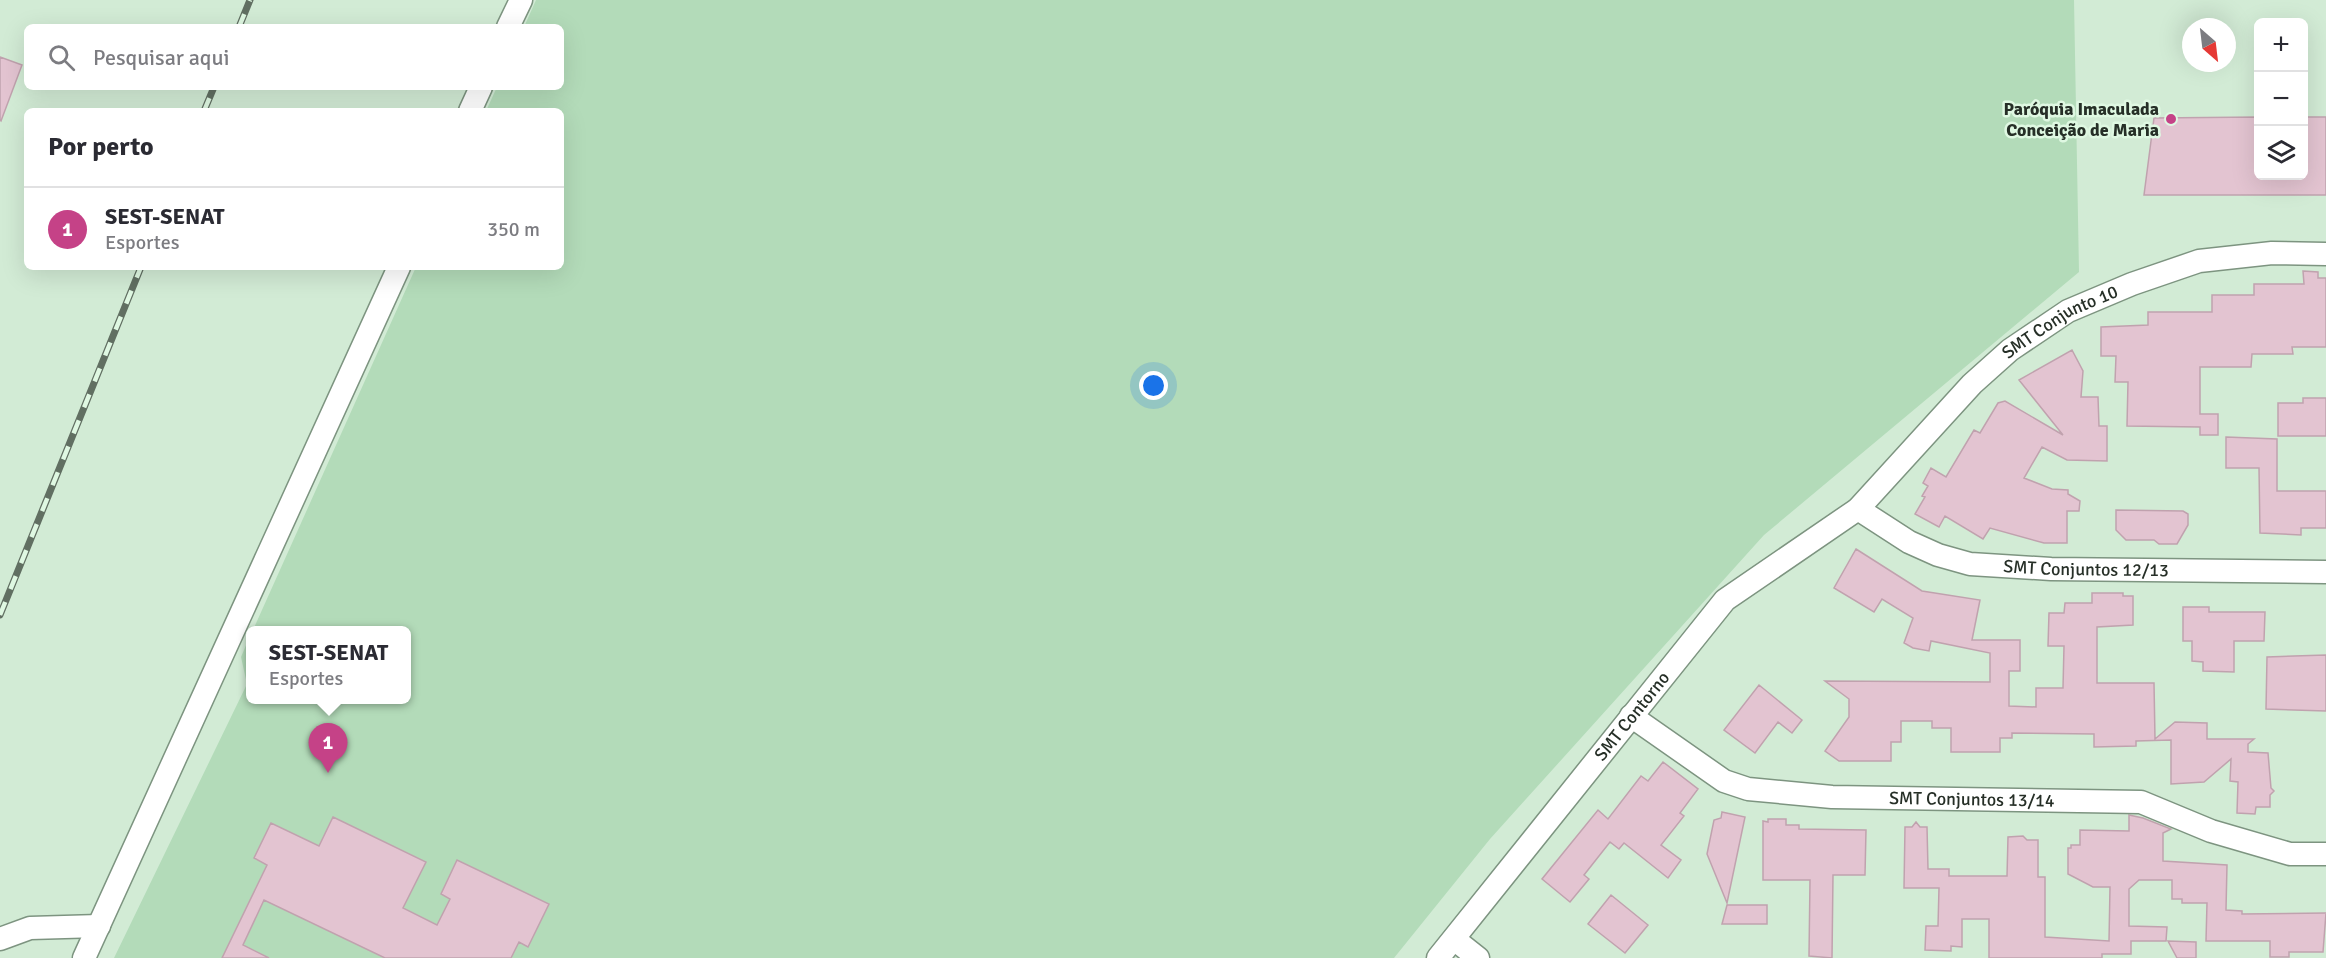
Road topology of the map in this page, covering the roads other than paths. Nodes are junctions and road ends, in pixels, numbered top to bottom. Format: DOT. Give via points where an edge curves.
graph roads {
  1 [pos="521,0"];
  2 [pos="509,24"];
  3 [pos="480,90"];
  4 [pos="471,108"];
  5 [pos="2326,254"];
  6 [pos="398,270"];
  7 [pos="1858,509"];
  8 [pos="2326,572"];
  9 [pos="1631,716"];
  10 [pos="2326,854"];
  11 [pos="99,926"];
  12 [pos="0,939"];
  13 [pos="1454,939"];
  14 [pos="84,958"];
  15 [pos="1438,958"];
  16 [pos="1478,958"];
  1 -- 2 [label="street"];
  3 -- 4 [label="street"];
  5 -- 7 [label="street, SMT Conjunto 10" via="2272,253 2199,261 2068,311 2010,350 1972,384"];
  6 -- 11 [label="street"];
  7 -- 8 [label="street, SMT Conjuntos 12/13" via="1909,542 1970,564 2051,569"];
  7 -- 9 [label="street, SMT Contorno" via="1725,600"];
  9 -- 10 [label="street, SMT Conjuntos 13/14" via="1724,781 1748,789 1832,797 2141,802 2211,831 2290,854"];
  9 -- 13 [label="street, SMT Contorno"];
  11 -- 12 [label="street" via="30,928"];
  11 -- 14 [label="street"];
  13 -- 15 [label="street, SMT Contorno"];
  13 -- 16 [label="street"];
}
